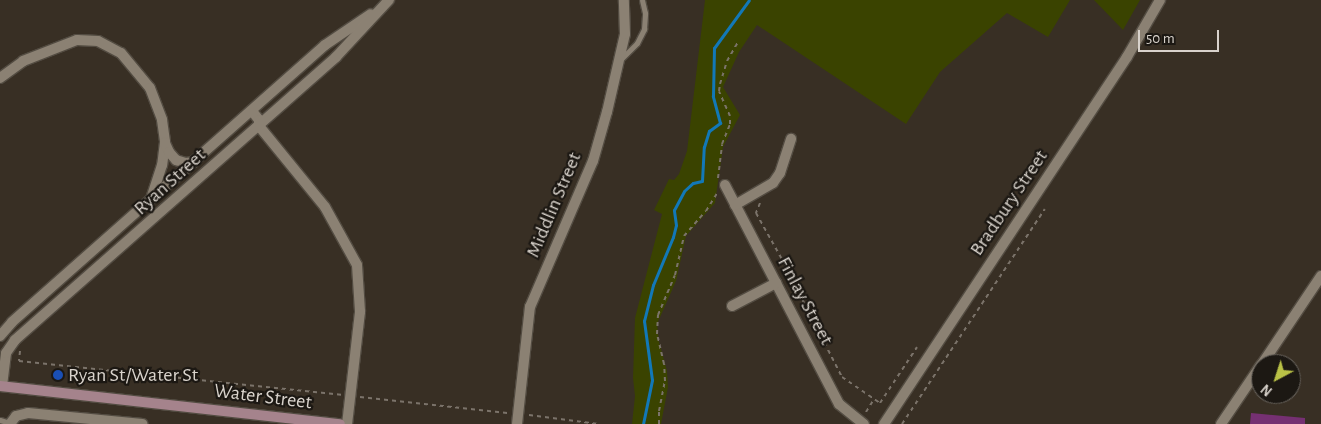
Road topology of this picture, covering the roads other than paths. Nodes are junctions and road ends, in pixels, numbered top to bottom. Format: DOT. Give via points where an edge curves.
graph roads {
  1 [pos="388,0"];
  2 [pos="624,0"];
  3 [pos="642,0"];
  4 [pos="1160,0"];
  5 [pos="378,10"];
  6 [pos="333,40"];
  7 [pos="344,49"];
  8 [pos="619,62"];
  9 [pos="0,78"];
  10 [pos="252,111"];
  11 [pos="259,126"];
  12 [pos="791,139"];
  13 [pos="165,142"];
  14 [pos="194,162"];
  15 [pos="725,185"];
  16 [pos="146,204"];
  17 [pos="735,205"];
  18 [pos="1321,276"];
  19 [pos="776,283"];
  20 [pos="732,306"];
  21 [pos="0,336"];
  22 [pos="1268,354"];
  23 [pos="1251,380"];
  24 [pos="1,386"];
  25 [pos="518,419"];
  26 [pos="0,420"];
  27 [pos="284,420"];
  28 [pos="10,424"];
  29 [pos="142,424"];
  30 [pos="340,424"];
  31 [pos="347,424"];
  32 [pos="864,424"];
  33 [pos="884,424"];
  34 [pos="1221,424"];
  1 -- 5 [label="street, Ryan Street"];
  2 -- 8 [label="street, Middlin Street" via="625,27"];
  3 -- 8 [label="lane" via="645,13 643,32"];
  4 -- 33 [label="street, Bradbury Street" via="1122,65"];
  5 -- 6 [label="street, Ryan Street"];
  5 -- 7 [label="street, Ryan Street"];
  6 -- 7 [label="lane" via="342,39"];
  6 -- 10 [label="street, Ryan Street"];
  7 -- 11 [label="street, Ryan Street"];
  8 -- 25 [label="street, Middlin Street" via="593,161 530,307"];
  9 -- 13 [label="street" via="23,61 71,42 103,43 125,56 145,81 160,110"];
  10 -- 11 [label="street" via="259,120"];
  10 -- 14 [label="street, Ryan Street"];
  11 -- 24 [label="street, Ryan Street" via="22,334 6,353"];
  11 -- 31 [label="street" via="325,207 357,264 360,312"];
  12 -- 17 [label="street" via="777,179 756,195"];
  13 -- 14 [label="street" via="176,160"];
  13 -- 16 [label="street" via="158,182"];
  14 -- 16 [label="street, Ryan Street"];
  15 -- 17 [label="street, Finlay Street"];
  16 -- 21 [label="street, Ryan Street"];
  17 -- 19 [label="street, Finlay Street"];
  18 -- 22 [label="street"];
  19 -- 20 [label="street"];
  19 -- 32 [label="street, Finlay Street" via="839,404"];
  23 -- 34 [label="street"];
  24 -- 27 [label="main road, Water Street"];
  26 -- 28 [label="lane"];
  27 -- 30 [label="main road, Water Street"];
  28 -- 29 [label="street" via="16,416 28,413"];
}
